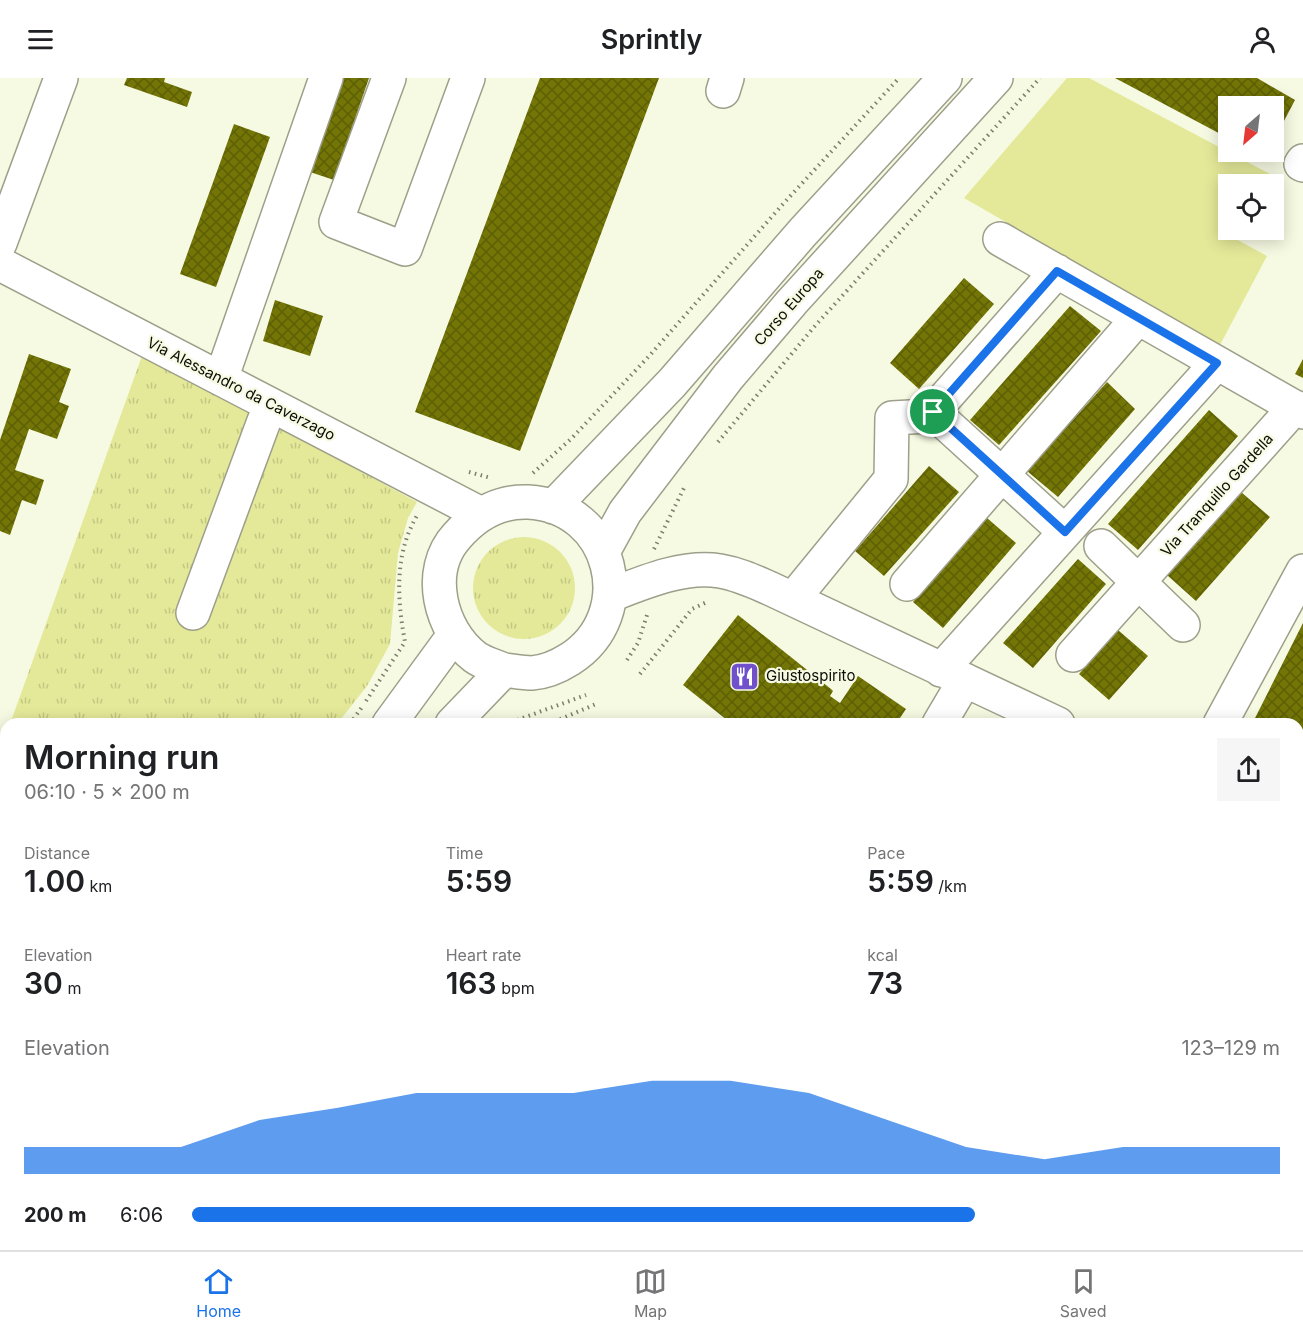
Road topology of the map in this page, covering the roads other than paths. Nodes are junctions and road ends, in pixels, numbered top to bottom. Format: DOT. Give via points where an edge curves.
graph roads {
  1 [pos="61,78"];
  2 [pos="326,78"];
  3 [pos="389,78"];
  4 [pos="468,78"];
  5 [pos="945,78"];
  6 [pos="996,78"];
  7 [pos="1000,239"];
  8 [pos="0,243"];
  9 [pos="0,264"];
  10 [pos="1057,271"];
  11 [pos="1138,318"];
  12 [pos="1217,363"];
  13 [pos="221,379"];
  14 [pos="271,405"];
  15 [pos="1299,410"];
  16 [pos="933,412"];
  17 [pos="1002,475"];
  18 [pos="553,507"];
  19 [pos="481,514"];
  20 [pos="1065,532"];
  21 [pos="1101,546"];
  22 [pos="603,552"];
  23 [pos="1303,571"];
  24 [pos="1139,582"];
  25 [pos="908,584"];
  26 [pos="611,595"];
  27 [pos="793,599"];
  28 [pos="193,613"];
  29 [pos="1183,625"];
  30 [pos="454,635"];
  31 [pos="1073,655"];
  32 [pos="504,670"];
  33 [pos="953,675"];
  34 [pos="393,718"];
  35 [pos="458,718"];
  36 [pos="941,718"];
  37 [pos="1045,718"];
  38 [pos="1223,718"];
  1 -- 8 [label="street"];
  2 -- 13 [label="street"];
  3 -- 4 [label="street" via="336,222 405,249"];
  5 -- 18 [label="street" via="672,382"];
  6 -- 22 [label="street, Corso Europa" via="728,377 625,512"];
  7 -- 10 [label="street, Via Tranquillo Gardella"];
  9 -- 13 [label="street, Via Alessandro da Caverzago"];
  10 -- 11 [label="street, Via Tranquillo Gardella"];
  10 -- 16 [label="street"];
  11 -- 12 [label="street, Via Tranquillo Gardella"];
  11 -- 17 [label="street"];
  12 -- 15 [label="street, Via Tranquillo Gardella"];
  12 -- 20 [label="street"];
  13 -- 14 [label="street, Via Alessandro da Caverzago"];
  14 -- 19 [label="street, Via Alessandro da Caverzago"];
  14 -- 28 [label="street"];
  15 -- 24 [label="street, Via Tranquillo Gardella"];
  16 -- 17 [label="street"];
  16 -- 27 [label="street" via="929,416 892,418 891,479"];
  17 -- 20 [label="street"];
  17 -- 25 [label="street"];
  18 -- 19 [label="street" via="515,502"];
  18 -- 22 [label="street" via="584,525"];
  19 -- 30 [label="street" via="453,540 442,562 440,596"];
  20 -- 33 [label="street"];
  21 -- 24 [label="street"];
  22 -- 26 [label="street"];
  23 -- 38 [label="street"];
  24 -- 29 [label="street"];
  24 -- 31 [label="street, Via Tranquillo Gardella"];
  26 -- 27 [label="street" via="648,580 717,570 736,574"];
  26 -- 32 [label="street" via="602,625 583,651 560,666 532,673"];
  27 -- 33 [label="street"];
  30 -- 32 [label="street" via="476,657"];
  30 -- 34 [label="street"];
  32 -- 35 [label="street"];
  33 -- 36 [label="street"];
  33 -- 37 [label="street"];
}
